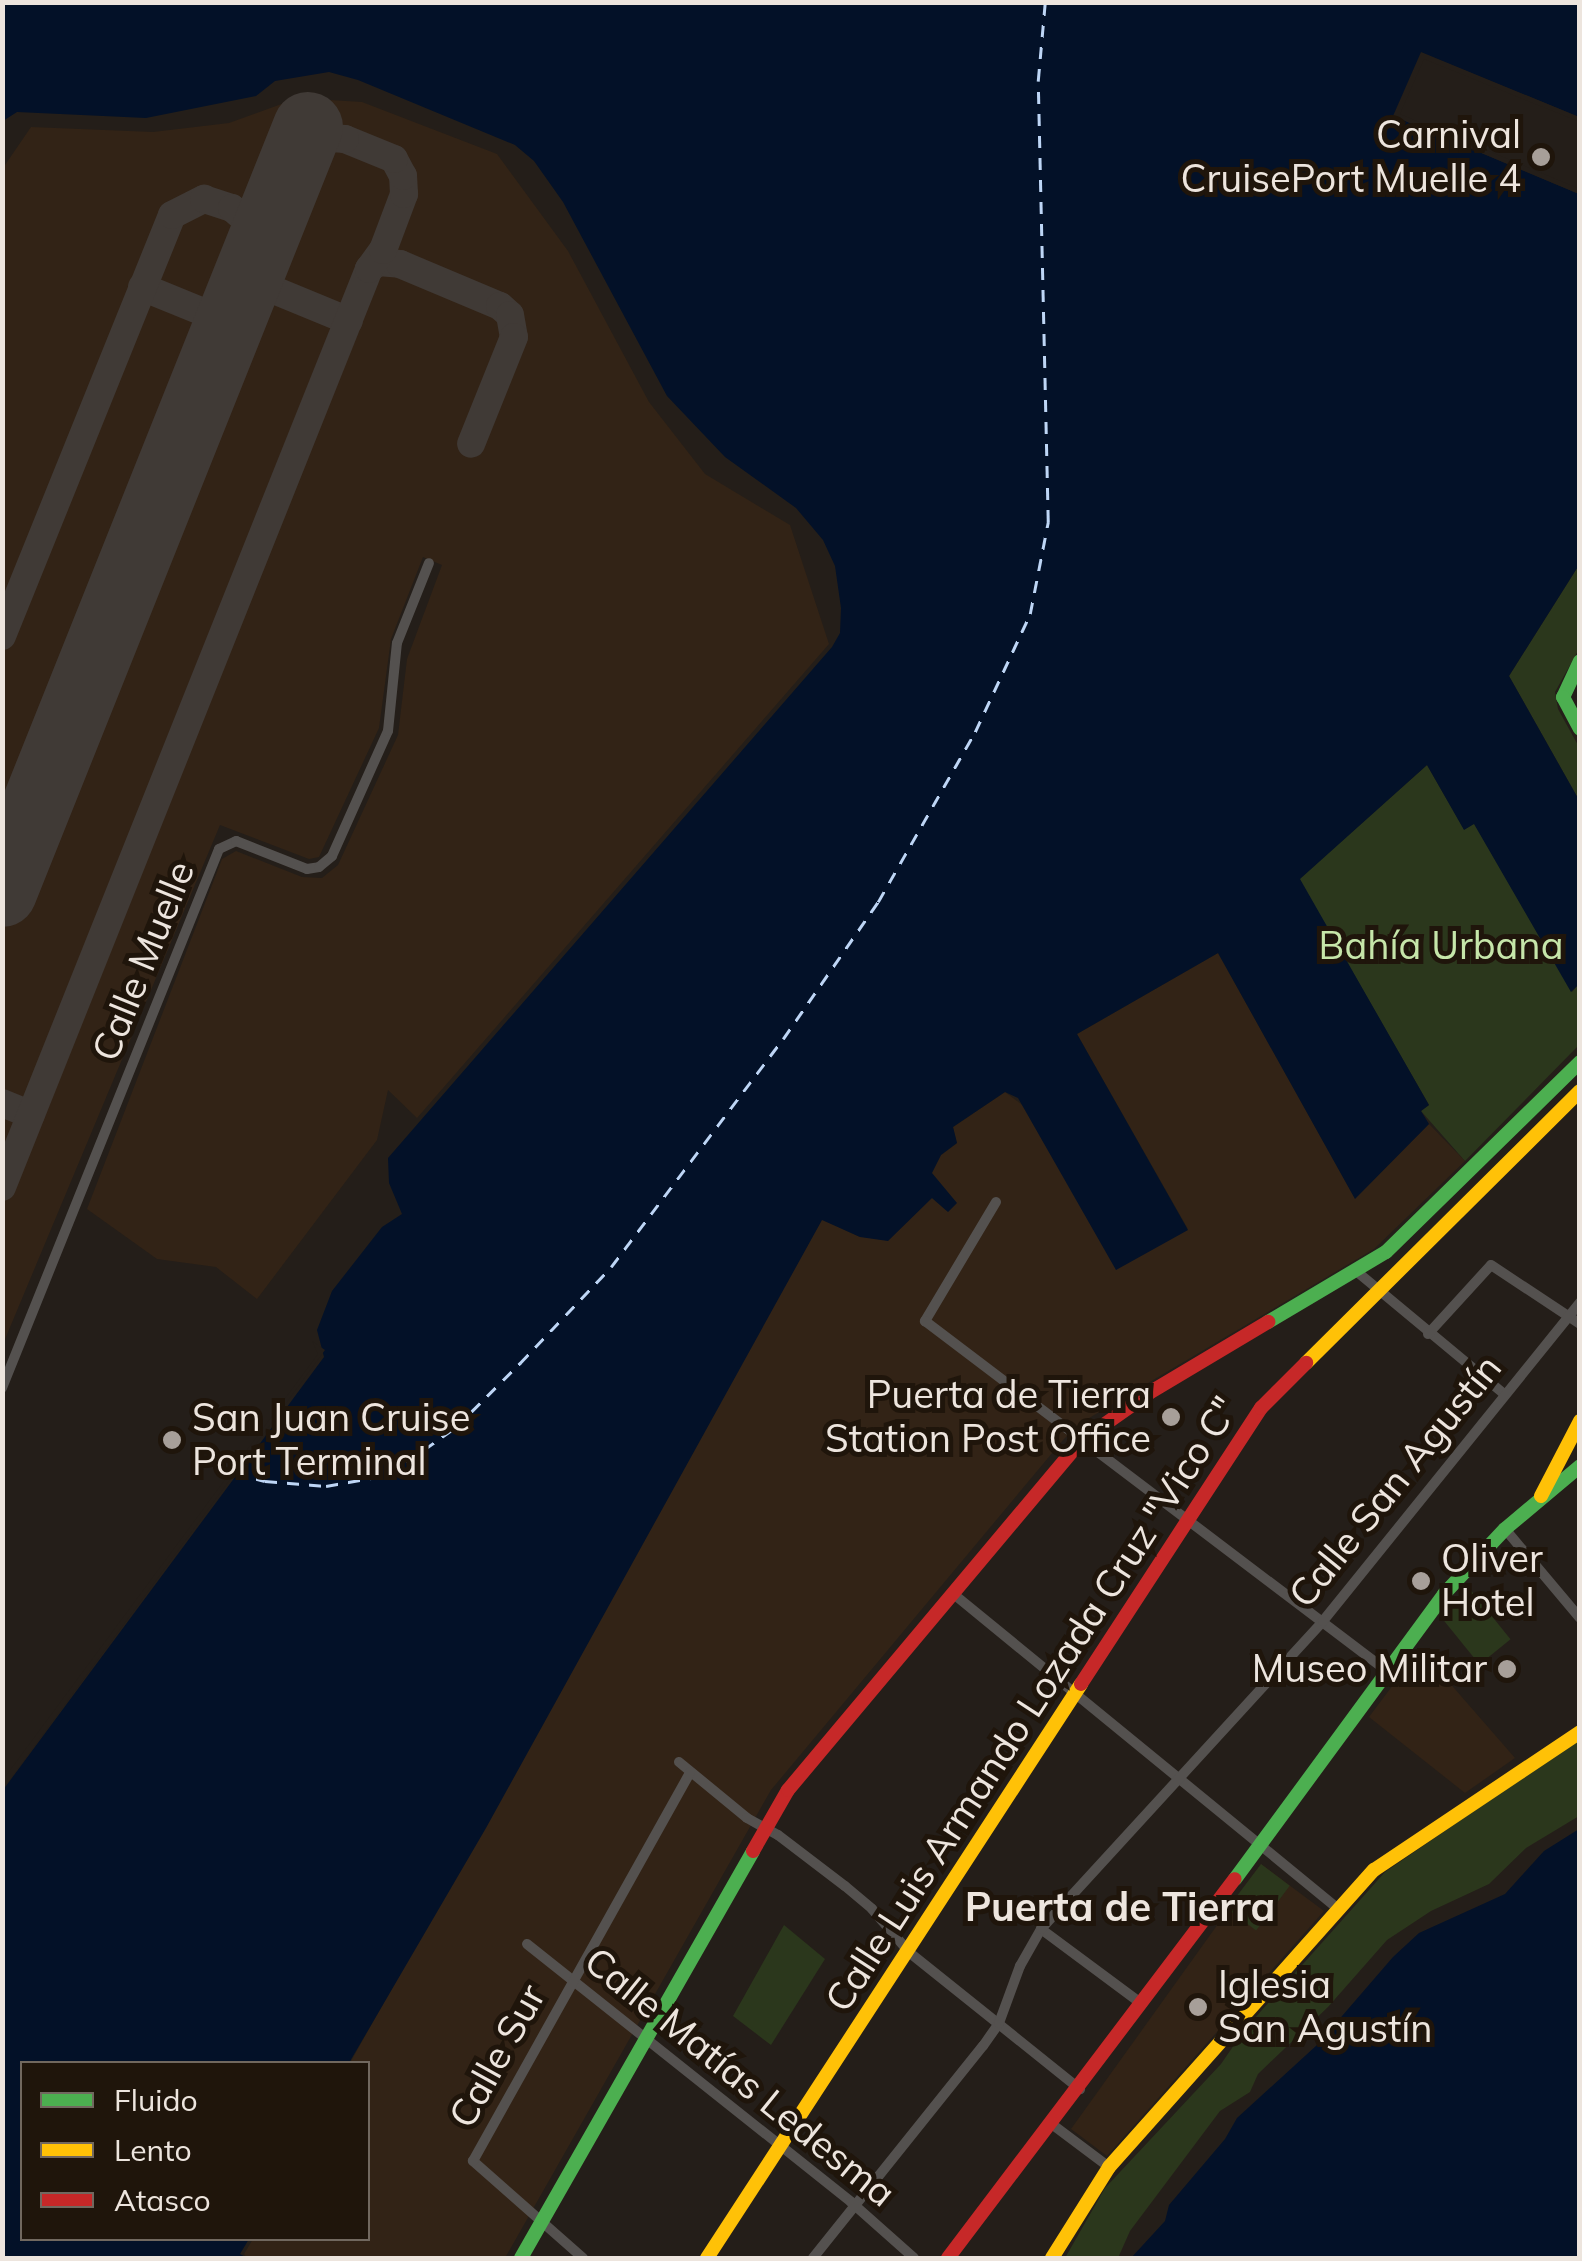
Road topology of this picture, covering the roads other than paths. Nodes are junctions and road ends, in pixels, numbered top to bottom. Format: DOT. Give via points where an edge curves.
graph roads {
  1 [pos="429,563"];
  2 [pos="1580,661"];
  3 [pos="1580,728"];
  4 [pos="1580,1062"];
  5 [pos="1580,1091"];
  6 [pos="996,1202"];
  7 [pos="1356,1271"];
  8 [pos="1378,1294"];
  9 [pos="1580,1302"];
  10 [pos="1566,1316"];
  11 [pos="1580,1324"];
  12 [pos="1428,1334"];
  13 [pos="2,1388"];
  14 [pos="1503,1393"];
  15 [pos="1580,1421"];
  16 [pos="1081,1441"];
  17 [pos="1580,1466"];
  18 [pos="1537,1502"];
  19 [pos="1186,1521"];
  20 [pos="1505,1529"];
  21 [pos="956,1596"];
  22 [pos="1580,1618"];
  23 [pos="1323,1621"];
  24 [pos="1387,1670"];
  25 [pos="1072,1694"];
  26 [pos="1580,1732"];
  27 [pos="678,1762"];
  28 [pos="690,1772"];
  29 [pos="1177,1782"];
  30 [pos="764,1826"];
  31 [pos="1257,1847"];
  32 [pos="1339,1910"];
  33 [pos="1041,1929"];
  34 [pos="527,1944"];
  35 [pos="910,1952"];
  36 [pos="574,1980"];
  37 [pos="1142,2004"];
  38 [pos="998,2024"];
  39 [pos="646,2040"];
  40 [pos="1080,2089"];
  41 [pos="1053,2125"];
  42 [pos="780,2146"];
  43 [pos="1110,2167"];
  44 [pos="854,2207"];
  45 [pos="540,2225"];
  46 [pos="521,2258"];
  47 [pos="583,2258"];
  48 [pos="708,2258"];
  49 [pos="813,2258"];
  50 [pos="914,2258"];
  51 [pos="948,2258"];
  52 [pos="1052,2258"];
  1 -- 13 [label="street, Calle Muelle" via="398,643 388,731 332,856 307,869 236,840 219,849"];
  2 -- 3 [label="main road" via="1563,697"];
  4 -- 7 [label="main road" via="1435,1207"];
  5 -- 8 [label="main road, Calle Luis Armando Lozada Cruz \"Vico C\""];
  6 -- 16 [label="street" via="925,1321"];
  7 -- 8 [label="street"];
  7 -- 16 [label="main road" via="1149,1392"];
  8 -- 12 [label="street"];
  8 -- 19 [label="main road, Calle Luis Armando Lozada Cruz \"Vico C\"" via="1262,1408"];
  9 -- 10 [label="street, Calle San Agustín"];
  10 -- 11 [label="street"];
  10 -- 12 [label="street" via="1491,1265"];
  10 -- 14 [label="street, Calle San Agustín"];
  12 -- 14 [label="street"];
  14 -- 23 [label="street, Calle San Agustín"];
  15 -- 18 [label="main road"];
  16 -- 19 [label="street"];
  16 -- 21 [label="main road"];
  17 -- 18 [label="main road"];
  18 -- 20 [label="main road"];
  19 -- 23 [label="street"];
  19 -- 25 [label="main road, Calle Luis Armando Lozada Cruz \"Vico C\""];
  20 -- 22 [label="street"];
  20 -- 24 [label="main road" via="1447,1590"];
  21 -- 25 [label="street"];
  21 -- 30 [label="main road" via="812,1760"];
  23 -- 24 [label="street"];
  23 -- 29 [label="street, Calle San Agustín"];
  24 -- 31 [label="main road"];
  25 -- 29 [label="street"];
  25 -- 35 [label="main road, Calle Luis Armando Lozada Cruz \"Vico C\""];
  26 -- 32 [label="main road" via="1388,1858"];
  27 -- 28 [label="street"];
  28 -- 30 [label="street"];
  28 -- 36 [label="street, Calle Sur"];
  29 -- 31 [label="street"];
  29 -- 33 [label="street, Calle San Agustín"];
  30 -- 35 [label="street" via="872,1908"];
  30 -- 39 [label="main road"];
  31 -- 32 [label="street"];
  31 -- 37 [label="main road"];
  32 -- 43 [label="main road"];
  33 -- 37 [label="street"];
  33 -- 38 [label="street, Calle San Agustín"];
  34 -- 36 [label="street, Calle Matías Ledesma"];
  35 -- 38 [label="street"];
  35 -- 42 [label="main road, Calle Luis Armando Lozada Cruz \"Vico C\""];
  36 -- 39 [label="street, Calle Matías Ledesma"];
  36 -- 45 [label="street, Calle Sur" via="473,2161"];
  37 -- 40 [label="main road"];
  38 -- 40 [label="street"];
  38 -- 44 [label="street, Calle San Agustín"];
  39 -- 42 [label="street, Calle Matías Ledesma"];
  39 -- 45 [label="main road"];
  40 -- 41 [label="main road"];
  41 -- 43 [label="street"];
  41 -- 51 [label="main road"];
  42 -- 44 [label="street, Calle Matías Ledesma"];
  42 -- 48 [label="main road, Calle Luis Armando Lozada Cruz \"Vico C\""];
  43 -- 52 [label="main road"];
  44 -- 49 [label="street, Calle San Agustín"];
  44 -- 50 [label="street, Calle Matías Ledesma"];
  45 -- 46 [label="main road"];
  45 -- 47 [label="street"];
}
